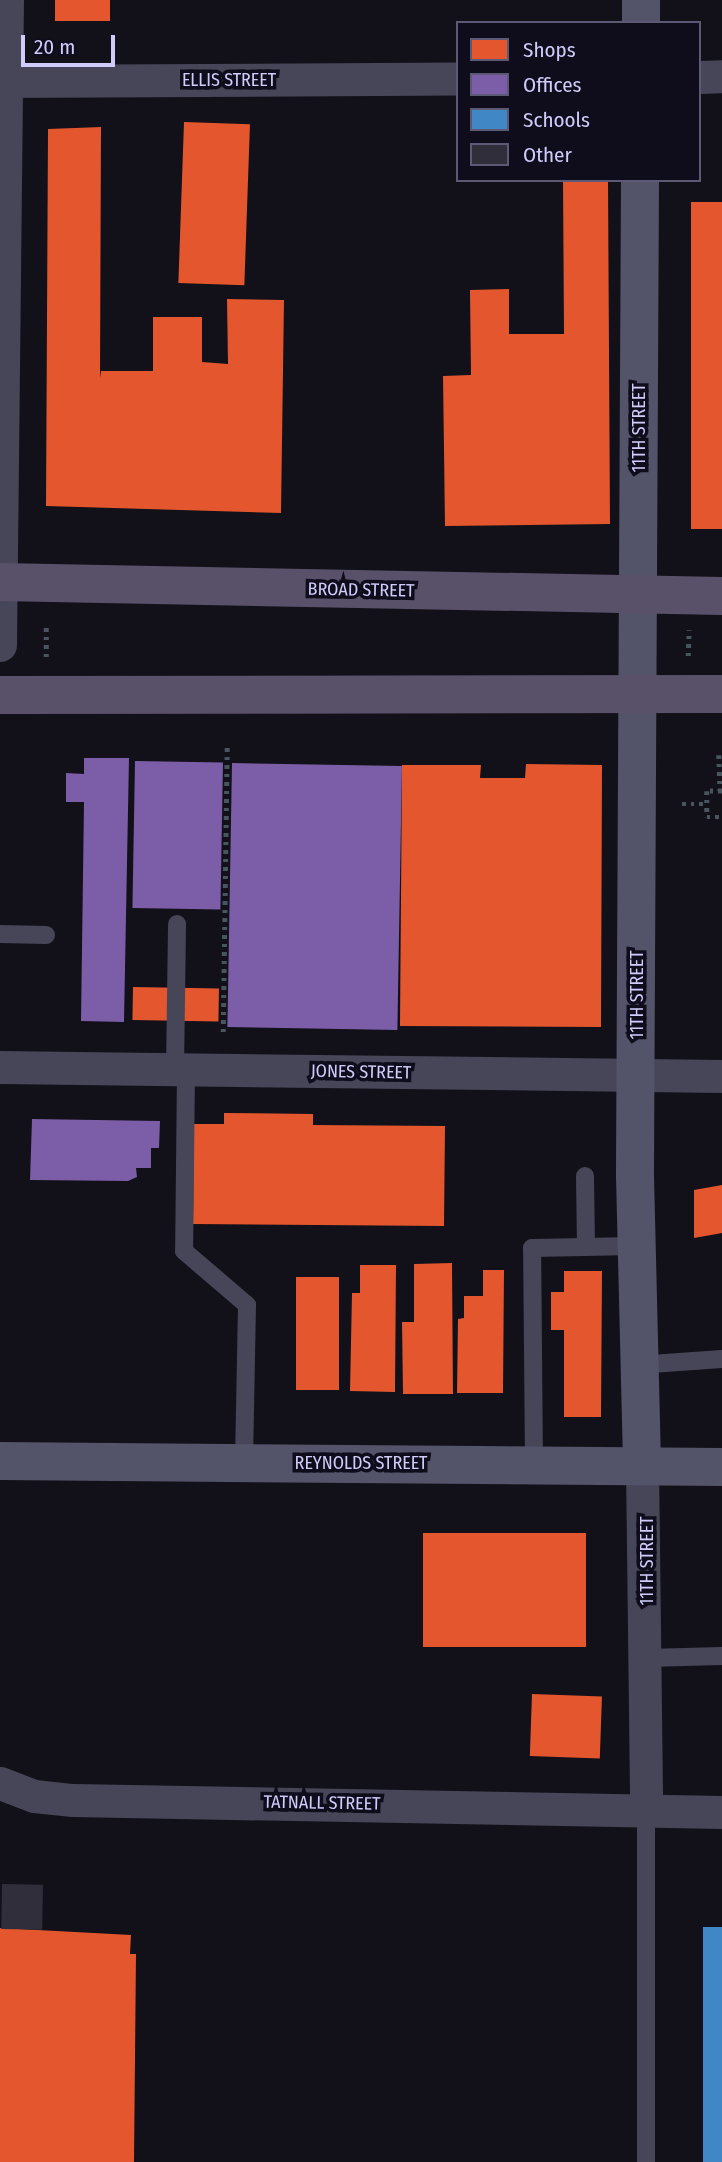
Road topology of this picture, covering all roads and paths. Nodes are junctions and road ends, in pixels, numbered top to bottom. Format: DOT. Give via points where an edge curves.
graph roads {
  1 [pos="7,0"];
  2 [pos="641,0"];
  3 [pos="641,21"];
  4 [pos="722,76"];
  5 [pos="701,77"];
  6 [pos="456,79"];
  7 [pos="2,81"];
  8 [pos="640,182"];
  9 [pos="1,582"];
  10 [pos="638,595"];
  11 [pos="722,596"];
  12 [pos="47,624"];
  13 [pos="689,626"];
  14 [pos="0,645"];
  15 [pos="688,656"];
  16 [pos="46,657"];
  17 [pos="638,692"];
  18 [pos="722,694"];
  19 [pos="0,695"];
  20 [pos="227,746"];
  21 [pos="719,755"];
  22 [pos="721,791"];
  23 [pos="682,804"];
  24 [pos="707,804"];
  25 [pos="722,817"];
  26 [pos="177,923"];
  27 [pos="0,934"];
  28 [pos="46,935"];
  29 [pos="223,1032"];
  30 [pos="0,1067"];
  31 [pos="181,1070"];
  32 [pos="722,1076"];
  33 [pos="637,1077"];
  34 [pos="585,1176"];
  35 [pos="636,1246"];
  36 [pos="586,1247"];
  37 [pos="722,1359"];
  38 [pos="637,1365"];
  39 [pos="0,1461"];
  40 [pos="244,1462"];
  41 [pos="534,1465"];
  42 [pos="642,1466"];
  43 [pos="722,1466"];
  44 [pos="721,1656"];
  45 [pos="647,1658"];
  46 [pos="0,1783"];
  47 [pos="646,1809"];
  48 [pos="722,1812"];
  49 [pos="646,2162"];
  1 -- 7 [label="street"];
  2 -- 3 [label="main road"];
  4 -- 5 [label="street"];
  6 -- 7 [label="street, ELLIS STREET"];
  7 -- 9 [label="street"];
  8 -- 10 [label="main road, 11TH STREET"];
  9 -- 10 [label="main road, BROAD STREET"];
  9 -- 14 [label="street"];
  10 -- 11 [label="main road, BROAD STREET"];
  10 -- 17 [label="main road, 11TH STREET"];
  12 -- 16 [label="path"];
  13 -- 15 [label="path"];
  17 -- 18 [label="main road"];
  17 -- 19 [label="main road"];
  17 -- 33 [label="main road, 11TH STREET"];
  20 -- 29 [label="path"];
  21 -- 22 [label="path"];
  22 -- 24 [label="path" via="707,791"];
  23 -- 24 [label="path"];
  24 -- 25 [label="path" via="707,817"];
  26 -- 31 [label="lane"];
  27 -- 28 [label="lane"];
  30 -- 31 [label="street, JONES STREET"];
  31 -- 33 [label="street, JONES STREET"];
  31 -- 40 [label="lane" via="184,1251 247,1305"];
  32 -- 33 [label="street, JONES STREET"];
  33 -- 35 [label="main road, 11TH STREET"];
  34 -- 36 [label="lane"];
  35 -- 36 [label="lane"];
  35 -- 38 [label="main road, 11TH STREET"];
  36 -- 41 [label="lane" via="532,1248"];
  37 -- 38 [label="lane"];
  38 -- 42 [label="main road, 11TH STREET"];
  39 -- 40 [label="main road, REYNOLDS STREET"];
  40 -- 41 [label="main road, REYNOLDS STREET"];
  41 -- 42 [label="main road, REYNOLDS STREET"];
  42 -- 43 [label="main road, REYNOLDS STREET"];
  42 -- 45 [label="street, 11TH STREET"];
  44 -- 45 [label="lane"];
  45 -- 47 [label="street, 11TH STREET"];
  46 -- 47 [label="street, TATNALL STREET" via="33,1796 73,1800"];
  47 -- 48 [label="street, TATNALL STREET"];
  47 -- 49 [label="lane"];
}
